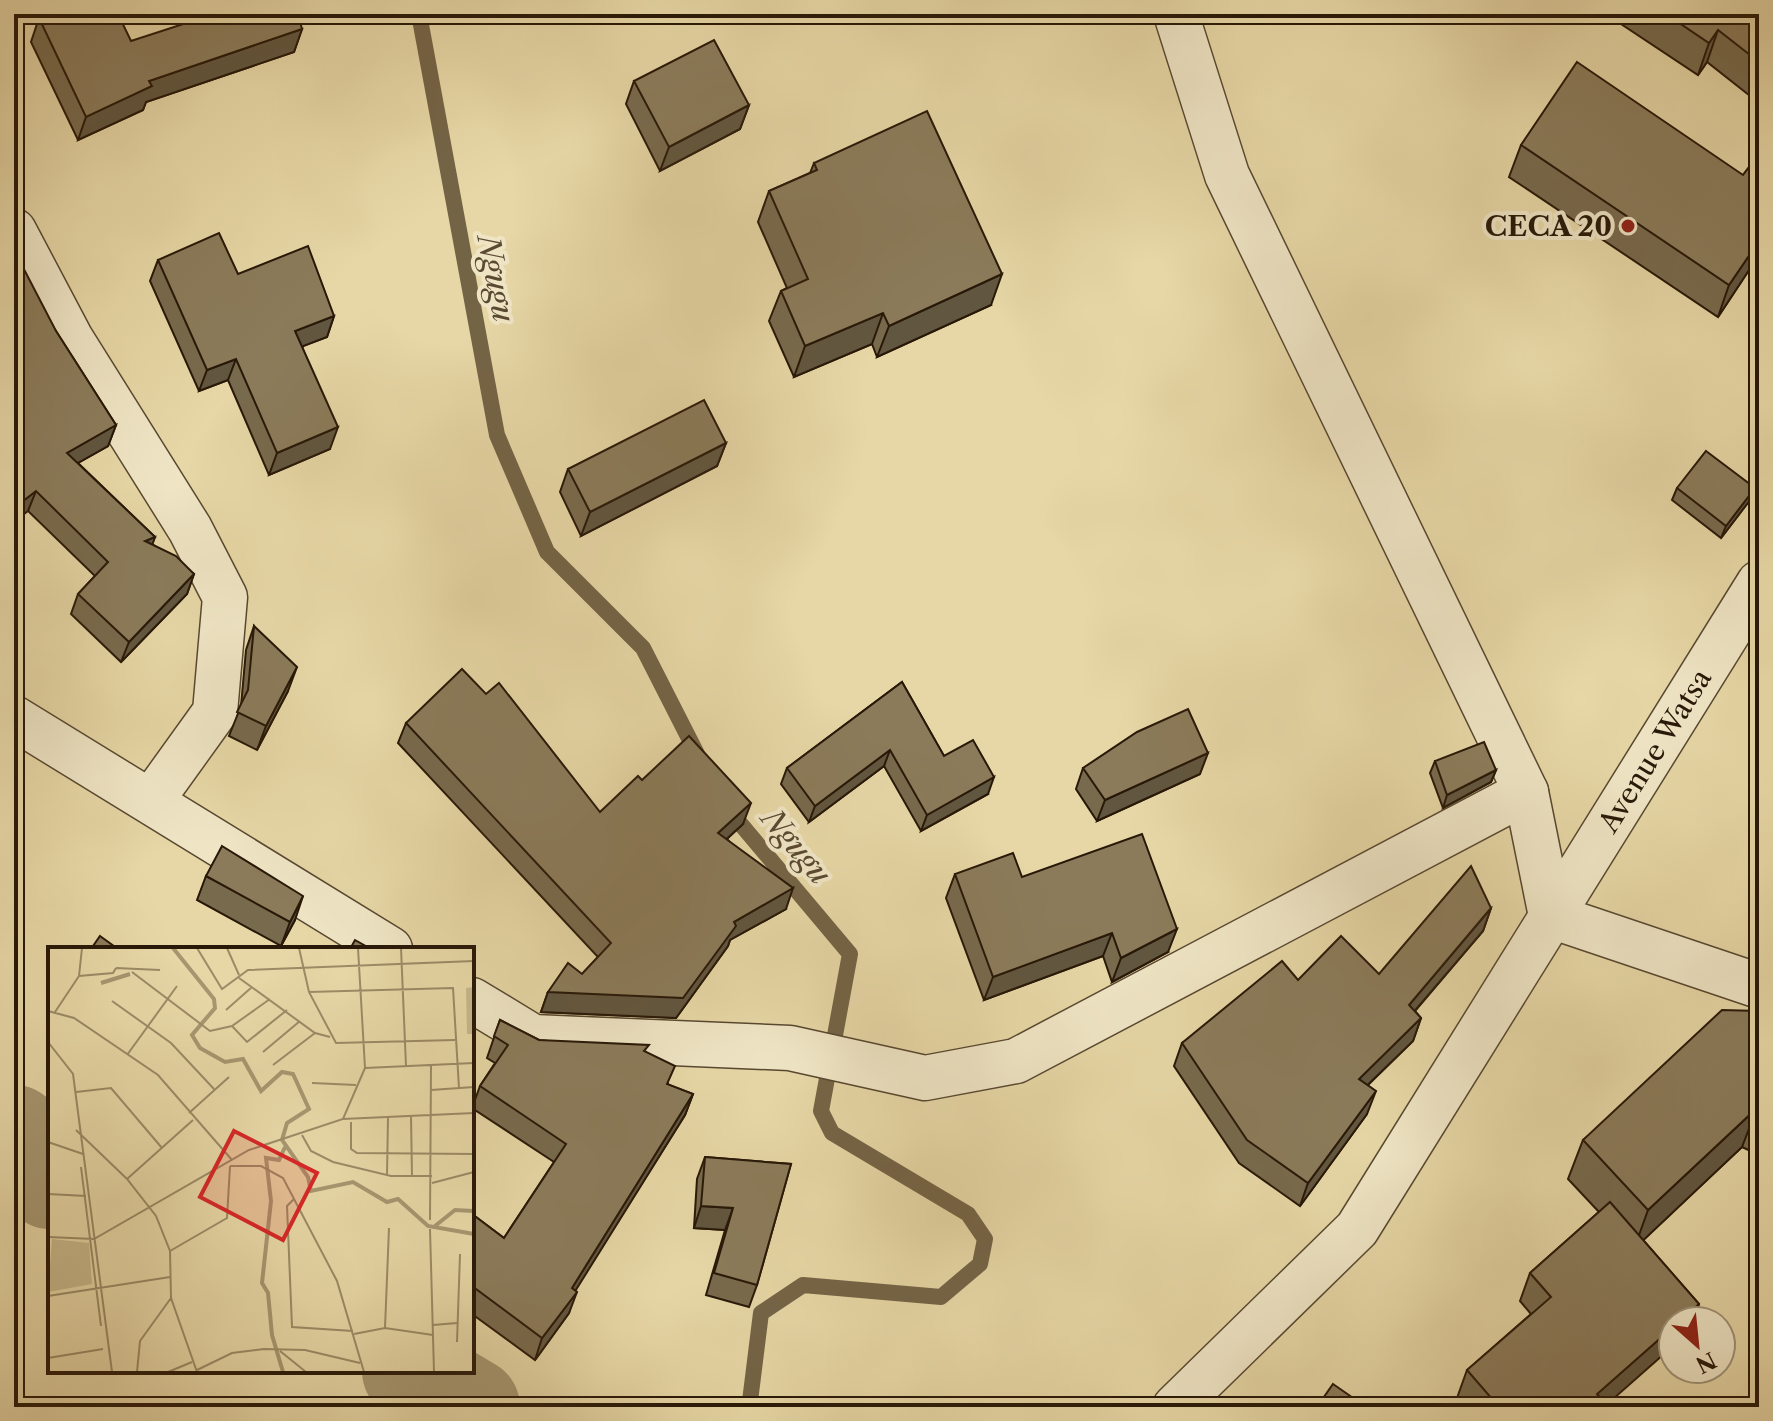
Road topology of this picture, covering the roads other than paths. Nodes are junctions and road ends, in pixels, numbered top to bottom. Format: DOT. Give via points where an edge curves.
graph roads {
  1 [pos="1176,14"];
  2 [pos="14,231"];
  3 [pos="1759,583"];
  4 [pos="14,718"];
  5 [pos="1526,792"];
  6 [pos="151,801"];
  7 [pos="1551,916"];
  8 [pos="387,947"];
  9 [pos="1759,986"];
  10 [pos="474,1001"];
  11 [pos="1175,1407"];
  1 -- 5 [label="street" via="1227,175"];
  2 -- 6 [label="street" via="71,339 190,529 225,597 215,712"];
  3 -- 7 [label="street, Avenue Watsa"];
  4 -- 6 [label="street"];
  5 -- 7 [label="street"];
  5 -- 10 [label="street" via="1016,1061 925,1078 790,1048 533,1037"];
  6 -- 8 [label="street"];
  7 -- 9 [label="street"];
  7 -- 11 [label="street, Avenue Watsa" via="1357,1229"];
}
